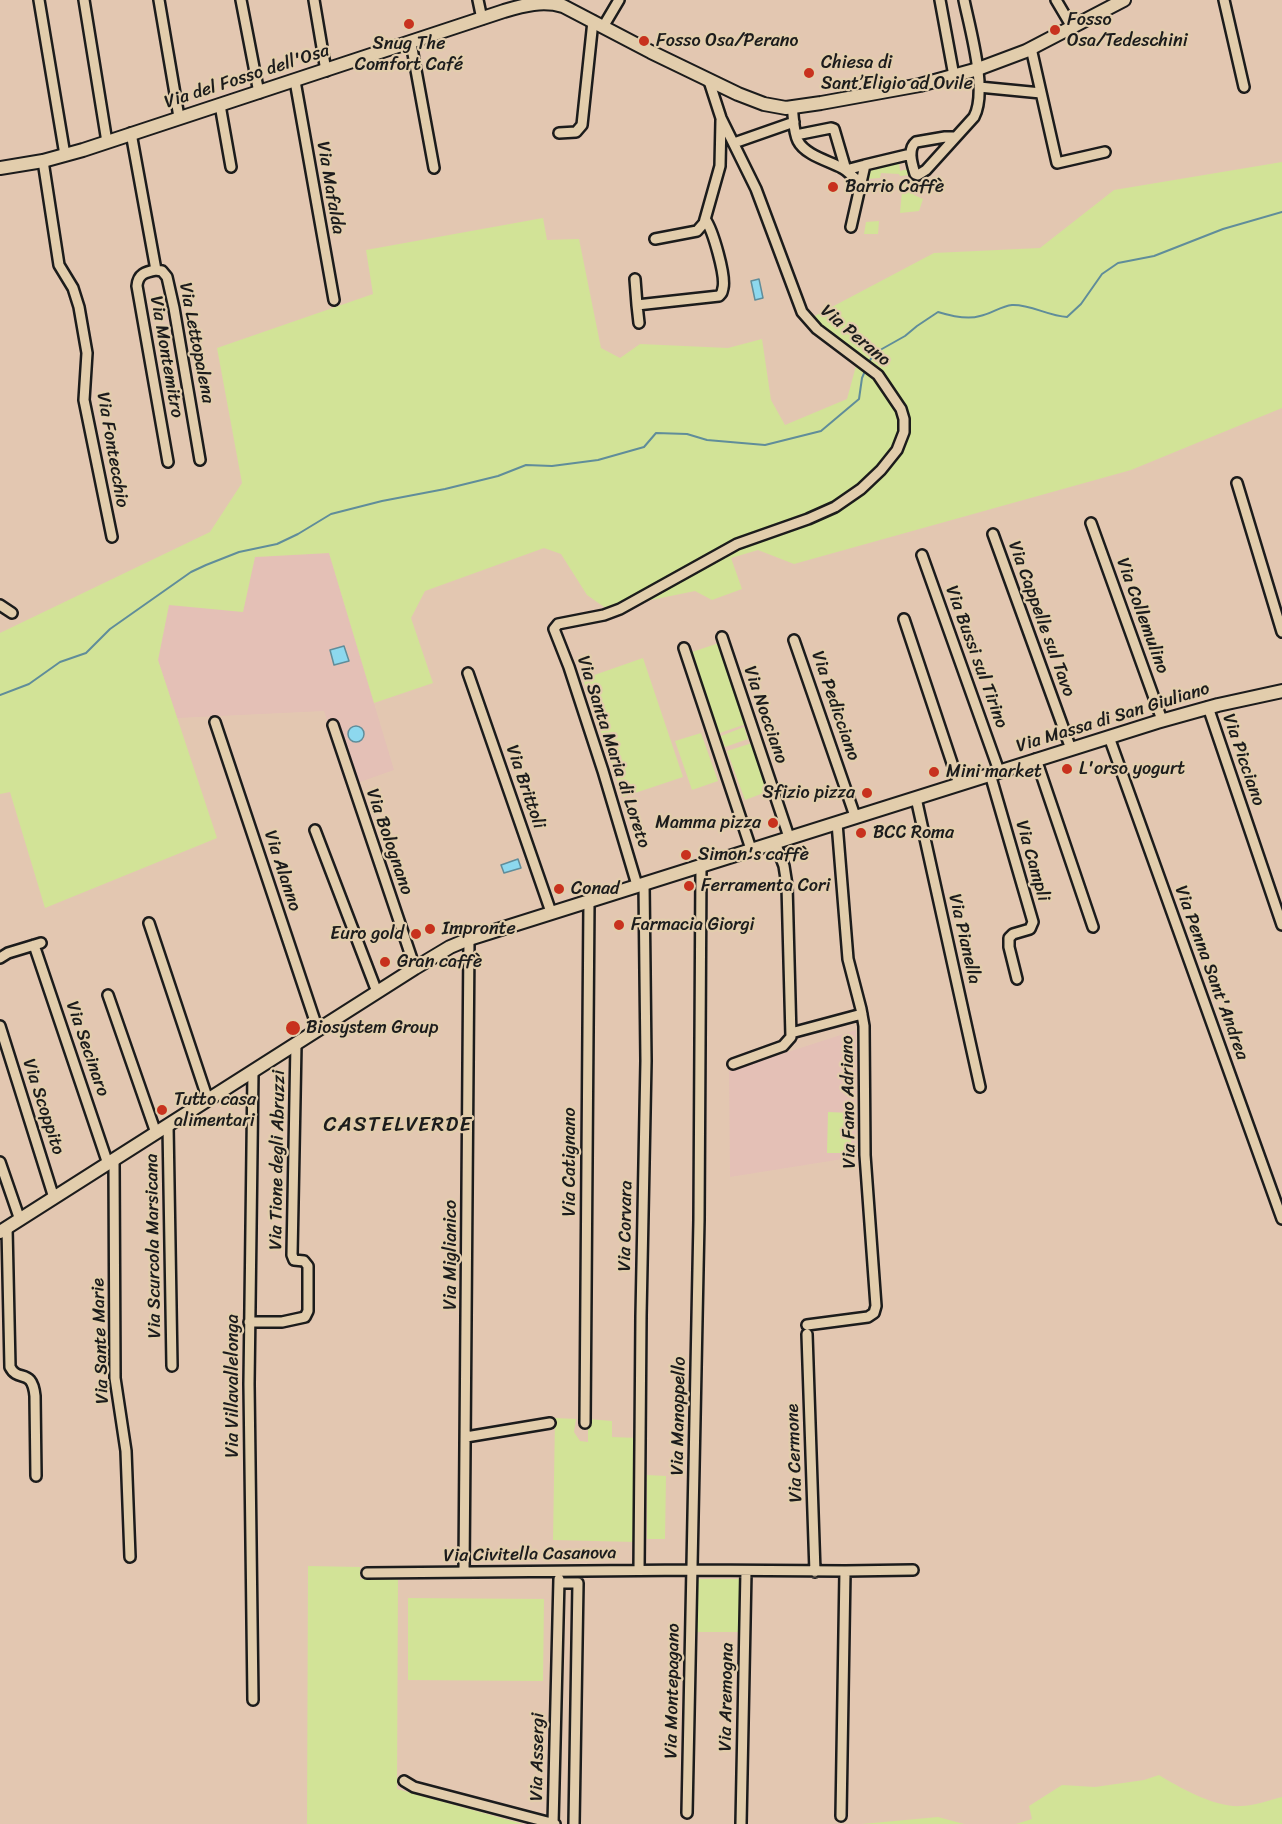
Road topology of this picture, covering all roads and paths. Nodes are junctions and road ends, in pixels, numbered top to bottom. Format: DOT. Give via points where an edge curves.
graph roads {
  1 [pos="39,0"];
  2 [pos="84,0"];
  3 [pos="159,0"];
  4 [pos="241,0"];
  5 [pos="314,0"];
  6 [pos="478,0"];
  7 [pos="619,0"];
  8 [pos="940,0"];
  9 [pos="964,0"];
  10 [pos="1056,0"];
  11 [pos="1124,0"];
  12 [pos="1224,0"];
  13 [pos="482,19"];
  14 [pos="598,24"];
  15 [pos="1072,27"];
  16 [pos="411,43"];
  17 [pos="1031,48"];
  18 [pos="978,69"];
  19 [pos="326,71"];
  20 [pos="954,76"];
  21 [pos="294,81"];
  22 [pos="709,81"];
  23 [pos="979,87"];
  24 [pos="1244,87"];
  25 [pos="259,93"];
  26 [pos="1041,93"];
  27 [pos="220,105"];
  28 [pos="792,107"];
  29 [pos="179,117"];
  30 [pos="720,118"];
  31 [pos="794,122"];
  32 [pos="131,133"];
  33 [pos="559,133"];
  34 [pos="796,135"];
  35 [pos="955,138"];
  36 [pos="107,142"];
  37 [pos="734,143"];
  38 [pos="1106,152"];
  39 [pos="911,154"];
  40 [pos="65,155"];
  41 [pos="44,160"];
  42 [pos="865,165"];
  43 [pos="231,167"];
  44 [pos="0,168"];
  45 [pos="434,168"];
  46 [pos="846,170"];
  47 [pos="862,182"];
  48 [pos="705,219"];
  49 [pos="851,227"];
  50 [pos="655,239"];
  51 [pos="156,270"];
  52 [pos="635,279"];
  53 [pos="334,300"];
  54 [pos="637,305"];
  55 [pos="639,323"];
  56 [pos="200,460"];
  57 [pos="168,462"];
  58 [pos="1237,483"];
  59 [pos="1091,524"];
  60 [pos="993,534"];
  61 [pos="112,537"];
  62 [pos="922,555"];
  63 [pos="0,605"];
  64 [pos="12,613"];
  65 [pos="904,620"];
  66 [pos="554,631"];
  67 [pos="1282,632"];
  68 [pos="722,637"];
  69 [pos="794,640"];
  70 [pos="684,648"];
  71 [pos="468,673"];
  72 [pos="1282,691"];
  73 [pos="1208,707"];
  74 [pos="1162,720"];
  75 [pos="215,722"];
  76 [pos="333,725"];
  77 [pos="1109,737"];
  78 [pos="1071,749"];
  79 [pos="1036,759"];
  80 [pos="995,772"];
  81 [pos="959,784"];
  82 [pos="916,798"];
  83 [pos="855,816"];
  84 [pos="837,822"];
  85 [pos="315,830"];
  86 [pos="789,837"];
  87 [pos="775,842"];
  88 [pos="751,849"];
  89 [pos="701,865"];
  90 [pos="640,884"];
  91 [pos="589,900"];
  92 [pos="551,912"];
  93 [pos="149,923"];
  94 [pos="1282,925"];
  95 [pos="1093,927"];
  96 [pos="469,939"];
  97 [pos="0,958"];
  98 [pos="415,969"];
  99 [pos="1017,979"];
  100 [pos="377,992"];
  101 [pos="108,995"];
  102 [pos="862,1014"];
  103 [pos="0,1026"];
  104 [pos="318,1030"];
  105 [pos="791,1033"];
  106 [pos="297,1044"];
  107 [pos="733,1064"];
  108 [pos="253,1071"];
  109 [pos="980,1087"];
  110 [pos="208,1100"];
  111 [pos="168,1125"];
  112 [pos="156,1133"];
  113 [pos="0,1162"];
  114 [pos="111,1162"];
  115 [pos="54,1198"];
  116 [pos="1282,1219"];
  117 [pos="20,1220"];
  118 [pos="4,1230"];
  119 [pos="249,1322"];
  120 [pos="807,1329"];
  121 [pos="172,1366"];
  122 [pos="550,1423"];
  123 [pos="585,1423"];
  124 [pos="466,1437"];
  125 [pos="36,1476"];
  126 [pos="130,1557"];
  127 [pos="639,1570"];
  128 [pos="693,1570"];
  129 [pos="913,1570"];
  130 [pos="559,1571"];
  131 [pos="578,1571"];
  132 [pos="746,1571"];
  133 [pos="845,1571"];
  134 [pos="465,1572"];
  135 [pos="816,1572"];
  136 [pos="367,1573"];
  137 [pos="559,1583"];
  138 [pos="578,1583"];
  139 [pos="253,1700"];
  140 [pos="404,1781"];
  141 [pos="687,1813"];
  142 [pos="842,1816"];
  143 [pos="554,1824"];
  144 [pos="574,1824"];
  145 [pos="741,1824"];
  1 -- 40 [label="street"];
  2 -- 36 [label="street"];
  3 -- 29 [label="street"];
  4 -- 25 [label="street"];
  5 -- 19 [label="street"];
  6 -- 13 [label="street"];
  7 -- 14 [label="street"];
  8 -- 20 [label="street"];
  9 -- 18 [label="street"];
  10 -- 15 [label="street"];
  11 -- 15 [label="street, Via del Fosso dell'Osa"];
  12 -- 24 [label="street"];
  13 -- 14 [label="street, Via del Fosso dell'Osa" via="512,8 547,2"];
  13 -- 16 [label="street, Via del Fosso dell'Osa"];
  14 -- 22 [label="street, Via del Fosso dell'Osa"];
  14 -- 33 [label="street" via="582,125 576,132"];
  15 -- 17 [label="street, Via del Fosso dell'Osa"];
  16 -- 19 [label="street, Via del Fosso dell'Osa"];
  16 -- 45 [label="street"];
  17 -- 18 [label="street, Via del Fosso dell'Osa"];
  17 -- 26 [label="street"];
  18 -- 20 [label="street, Via del Fosso dell'Osa"];
  18 -- 23 [label="street"];
  19 -- 21 [label="street, Via del Fosso dell'Osa"];
  20 -- 28 [label="street, Via del Fosso dell'Osa"];
  21 -- 25 [label="street, Via del Fosso dell'Osa"];
  21 -- 53 [label="street, Via Mafalda"];
  22 -- 28 [label="street, Via del Fosso dell'Osa" via="764,104"];
  22 -- 30 [label="street, Via Perano"];
  23 -- 26 [label="street"];
  23 -- 35 [label="street" via="978,110"];
  25 -- 27 [label="street, Via del Fosso dell'Osa"];
  26 -- 38 [label="street" via="1057,163"];
  27 -- 29 [label="street, Via del Fosso dell'Osa"];
  27 -- 43 [label="street"];
  28 -- 31 [label="street"];
  29 -- 32 [label="street, Via del Fosso dell'Osa"];
  30 -- 37 [label="street, Via Perano"];
  30 -- 48 [label="street" via="720,166"];
  31 -- 34 [label="street"];
  31 -- 37 [label="street"];
  32 -- 36 [label="street, Via del Fosso dell'Osa"];
  32 -- 51 [label="street, Via Lettopalena"];
  34 -- 46 [label="street" via="807,149"];
  34 -- 46 [label="street" via="834,129"];
  35 -- 39 [label="street" via="916,142 911,146"];
  35 -- 39 [label="street" via="921,174 914,172"];
  36 -- 40 [label="street, Via del Fosso dell'Osa"];
  37 -- 66 [label="street, Via Perano" via="756,189 804,315 878,375 904,416 902,440 865,486 829,511 732,546 627,606 558,624"];
  39 -- 42 [label="street"];
  40 -- 41 [label="street, Via del Fosso dell'Osa"];
  41 -- 44 [label="street, Via del Fosso dell'Osa"];
  41 -- 61 [label="street, Via Fontecchio" via="58,259 79,307 87,353 84,400"];
  42 -- 46 [label="street"];
  42 -- 47 [label="street"];
  46 -- 47 [label="street"];
  47 -- 49 [label="street"];
  48 -- 50 [label="street" via="697,231"];
  48 -- 54 [label="street" via="713,233 723,281 721,294"];
  51 -- 56 [label="street, Via Lettopalena" via="166,275 171,295"];
  51 -- 57 [label="street, Via Montemitro" via="140,276 137,286"];
  52 -- 54 [label="street"];
  54 -- 55 [label="street"];
  58 -- 67 [label="street"];
  59 -- 74 [label="street, Via Collemulino"];
  60 -- 78 [label="street, Via Cappelle sul Tavo"];
  62 -- 80 [label="street, Via Bussi sul Tirino"];
  63 -- 64 [label="street"];
  65 -- 81 [label="street"];
  66 -- 90 [label="street, Via Santa Maria di Loreto"];
  68 -- 86 [label="street, Via Nocciano"];
  69 -- 83 [label="street, Via Pedicciano"];
  70 -- 88 [label="street"];
  71 -- 92 [label="street, Via Brittoli"];
  72 -- 73 [label="street, Via Massa di San Giuliano"];
  73 -- 74 [label="street, Via Massa di San Giuliano"];
  73 -- 94 [label="street, Via Picciano"];
  74 -- 77 [label="street, Via Massa di San Giuliano"];
  75 -- 104 [label="street, Via Alanno"];
  76 -- 98 [label="street, Via Bolognano"];
  77 -- 78 [label="street, Via Massa di San Giuliano"];
  77 -- 116 [label="street, Via Penna Sant'Andrea"];
  78 -- 79 [label="street, Via Massa di San Giuliano"];
  79 -- 80 [label="street, Via Massa di San Giuliano"];
  79 -- 95 [label="street"];
  80 -- 81 [label="street, Via Massa di San Giuliano"];
  80 -- 99 [label="street, Via Campli" via="1033,922 1030,929 1012,935 1009,940"];
  81 -- 82 [label="street, Via Massa di San Giuliano"];
  82 -- 83 [label="street, Via Massa di San Giuliano"];
  82 -- 109 [label="street, Via Pianella"];
  83 -- 84 [label="street, Via Massa di San Giuliano"];
  84 -- 86 [label="street, Via Massa di San Giuliano"];
  84 -- 102 [label="street, Via Fano Adriano" via="848,959"];
  85 -- 100 [label="street"];
  86 -- 87 [label="street, Via Massa di San Giuliano"];
  87 -- 88 [label="street, Via Massa di San Giuliano"];
  87 -- 105 [label="street" via="787,885"];
  88 -- 89 [label="street, Via Massa di San Giuliano"];
  89 -- 90 [label="street, Via Massa di San Giuliano"];
  89 -- 128 [label="street, Via Manoppello"];
  90 -- 91 [label="street, Via Massa di San Giuliano"];
  90 -- 127 [label="street, Via Corvara" via="646,1061"];
  91 -- 92 [label="street, Via Massa di San Giuliano"];
  91 -- 123 [label="street, Via Catignano"];
  92 -- 96 [label="street, Via Massa di San Giuliano"];
  93 -- 110 [label="street"];
  96 -- 98 [label="street, Via Massa di San Giuliano"];
  96 -- 124 [label="street, Via Miglianico"];
  97 -- 114 [label="street, Via Secinaro" via="37,944"];
  98 -- 100 [label="street, Via Massa di San Giuliano"];
  100 -- 104 [label="street, Via Massa di San Giuliano"];
  101 -- 112 [label="street"];
  102 -- 105 [label="street"];
  102 -- 120 [label="street, Via Fano Adriano" via="865,1155 876,1306 868,1317"];
  103 -- 115 [label="street, Via Scoppito"];
  104 -- 106 [label="street, Via Massa di San Giuliano"];
  105 -- 107 [label="street" via="783,1046"];
  106 -- 108 [label="street, Via Massa di San Giuliano"];
  106 -- 119 [label="street, Via Tione degli Abruzzi" via="291,1255 308,1266 308,1311 305,1317 287,1321"];
  108 -- 110 [label="street, Via Massa di San Giuliano"];
  108 -- 119 [label="street, Via Villavallelonga"];
  110 -- 111 [label="street, Via Massa di San Giuliano"];
  111 -- 112 [label="street, Via Massa di San Giuliano"];
  111 -- 121 [label="street, Via Scurcola Marsicana"];
  112 -- 114 [label="street, Via Massa di San Giuliano"];
  113 -- 117 [label="street"];
  114 -- 115 [label="street, Via Massa di San Giuliano"];
  114 -- 126 [label="street, Via Sante Marie" via="115,1378 126,1451"];
  115 -- 117 [label="street, Via Massa di San Giuliano"];
  117 -- 118 [label="street, Via Massa di San Giuliano"];
  118 -- 125 [label="street" via="10,1367 33,1384"];
  119 -- 139 [label="street, Via Villavallelonga"];
  120 -- 135 [label="street, Via Cermone"];
  122 -- 124 [label="street"];
  124 -- 134 [label="street, Via Miglianico"];
  127 -- 128 [label="street, Via Civitella Casanova"];
  127 -- 131 [label="street, Via Civitella Casanova"];
  128 -- 132 [label="street"];
  128 -- 141 [label="street, Via Montepagano"];
  129 -- 133 [label="street"];
  130 -- 131 [label="street, Via Civitella Casanova"];
  130 -- 134 [label="street, Via Civitella Casanova"];
  130 -- 137 [label="street, Via Assergi"];
  131 -- 138 [label="street"];
  132 -- 135 [label="street"];
  132 -- 145 [label="street, Via Aremogna"];
  133 -- 135 [label="street"];
  133 -- 142 [label="street"];
  134 -- 136 [label="street, Via Civitella Casanova"];
  137 -- 138 [label="street"];
  137 -- 143 [label="street, Via Assergi"];
  138 -- 144 [label="street"];
  140 -- 143 [label="street, Via Assergi" via="414,1788"];
}
